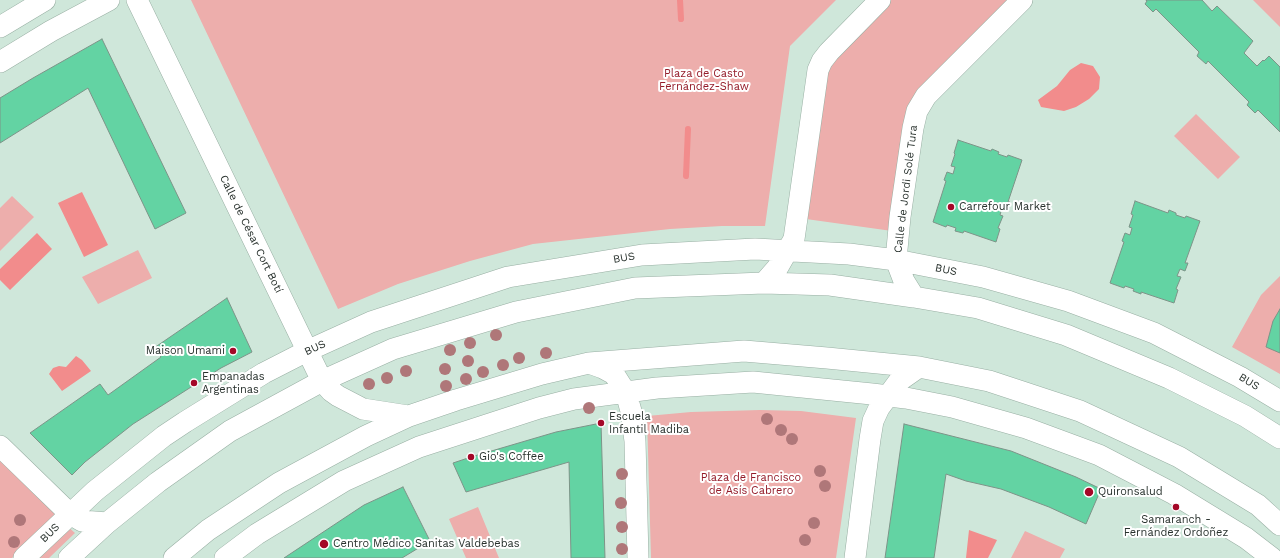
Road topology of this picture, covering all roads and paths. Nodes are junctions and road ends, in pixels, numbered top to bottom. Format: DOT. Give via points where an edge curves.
graph roads {
  1 [pos="45,0"];
  2 [pos="108,0"];
  3 [pos="137,0"];
  4 [pos="880,0"];
  5 [pos="1022,0"];
  6 [pos="0,27"];
  7 [pos="0,62"];
  8 [pos="787,251"];
  9 [pos="896,260"];
  10 [pos="764,283"];
  11 [pos="914,297"];
  12 [pos="307,351"];
  13 [pos="589,363"];
  14 [pos="919,367"];
  15 [pos="322,381"];
  16 [pos="626,393"];
  17 [pos="886,396"];
  18 [pos="1280,401"];
  19 [pos="409,416"];
  20 [pos="1280,438"];
  21 [pos="0,446"];
  22 [pos="70,514"];
  23 [pos="107,523"];
  24 [pos="1280,525"];
  25 [pos="24,558"];
  26 [pos="69,558"];
  27 [pos="174,558"];
  28 [pos="225,558"];
  29 [pos="638,558"];
  30 [pos="855,558"];
  31 [pos="1272,558"];
  1 -- 6 [label="street"];
  2 -- 7 [label="street"];
  3 -- 12 [label="street, Calle de César Cort Botí"];
  4 -- 8 [label="street" via="829,52 818,70 794,239"];
  5 -- 9 [label="street, Calle de Jordi Solé Tura" via="926,96 917,111 912,128"];
  8 -- 9 [label="street, BUS" via="849,254"];
  8 -- 10 [label="street" via="778,267"];
  8 -- 12 [label="street, BUS" via="755,248 642,255 508,277 372,322"];
  9 -- 11 [label="street, Calle de Jordi Solé Tura"];
  9 -- 18 [label="street, BUS" via="983,277 1068,301 1154,333 1240,377"];
  10 -- 11 [label="street" via="830,285"];
  10 -- 15 [label="street" via="635,288 516,312 393,349"];
  11 -- 20 [label="street" via="978,308 1066,335 1169,378 1245,416"];
  12 -- 15 [label="street, Calle de César Cort Botí"];
  12 -- 22 [label="street, BUS" via="264,373 164,436"];
  13 -- 14 [label="street" via="744,351"];
  13 -- 16 [label="street" via="614,374"];
  13 -- 19 [label="street" via="542,374"];
  14 -- 17 [label="street" via="899,381"];
  14 -- 24 [label="street" via="989,381 1080,412 1179,456 1258,505"];
  15 -- 19 [label="street, Calle de César Cort Botí" via="338,396 363,409"];
  15 -- 23 [label="street" via="230,431 158,482"];
  16 -- 17 [label="street" via="657,388 753,382"];
  16 -- 28 [label="street" via="539,408 420,447 344,481 258,534"];
  16 -- 29 [label="street" via="635,441"];
  17 -- 30 [label="street" via="873,421"];
  17 -- 31 [label="street" via="952,407 1026,428 1099,456 1174,494 1246,538"];
  19 -- 27 [label="street" via="279,483 208,530"];
  21 -- 22 [label="street"];
  22 -- 23 [label="street" via="82,521"];
  22 -- 25 [label="street, BUS"];
  23 -- 26 [label="street"];
}
